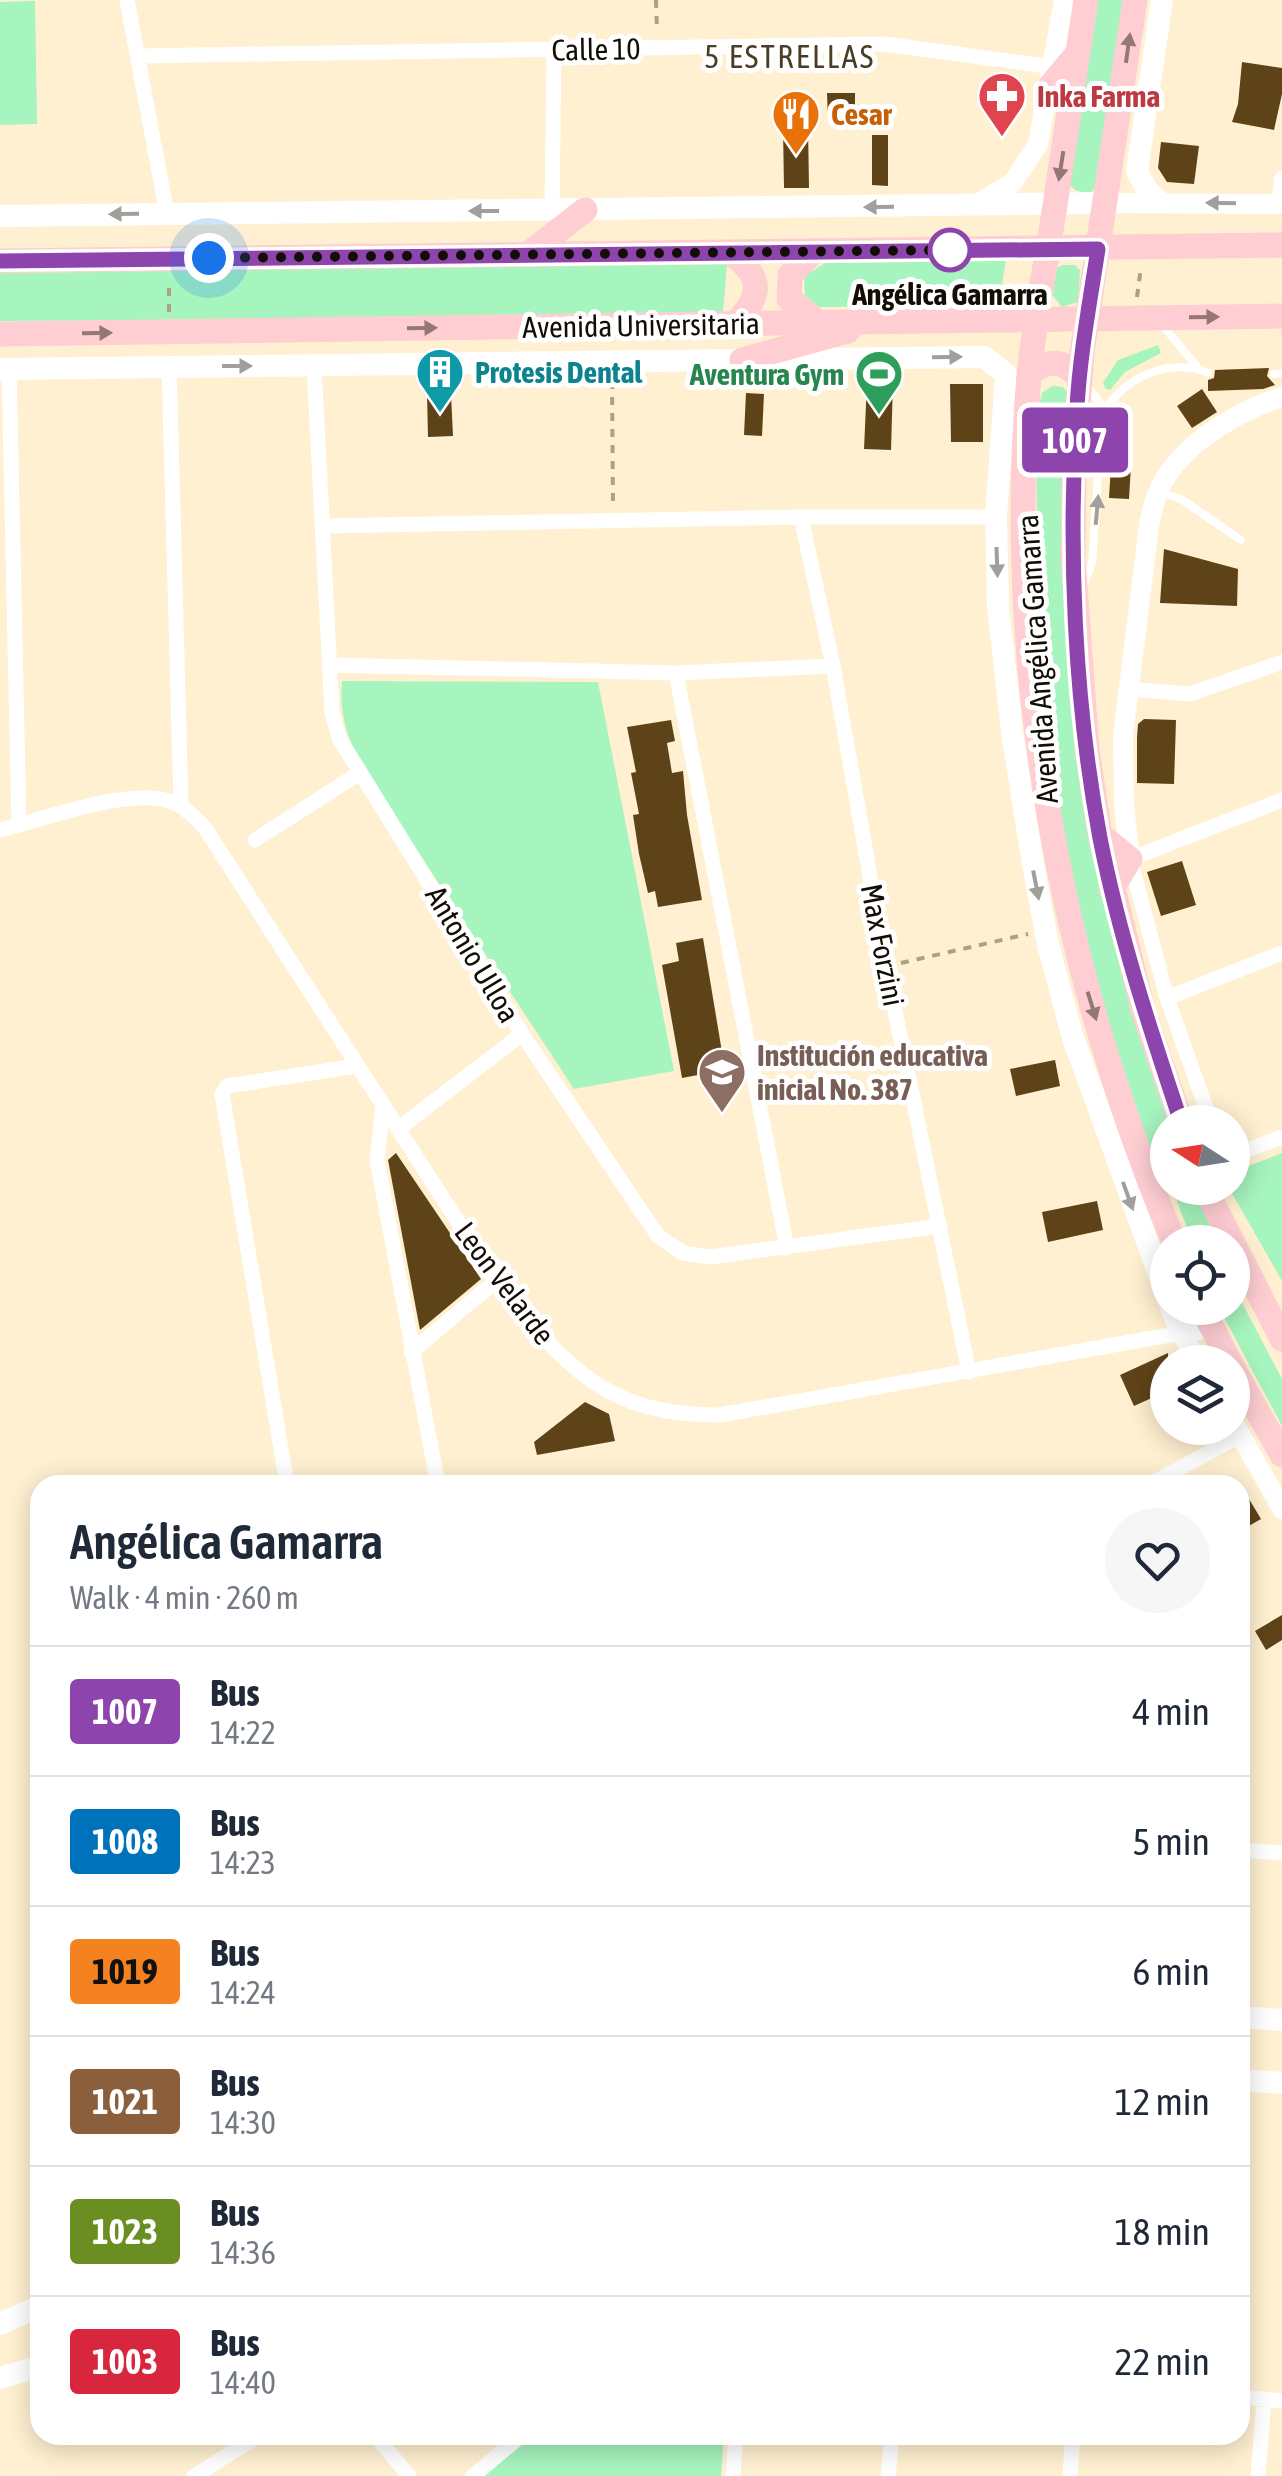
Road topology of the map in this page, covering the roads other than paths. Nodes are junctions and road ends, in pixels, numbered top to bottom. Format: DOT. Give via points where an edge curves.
graph roads {
  1 [pos="127,0"];
  2 [pos="1064,0"];
  3 [pos="1086,0"];
  4 [pos="1135,0"];
  5 [pos="1162,0"];
  6 [pos="554,50"];
  7 [pos="1078,52"];
  8 [pos="138,56"];
  9 [pos="1051,77"];
  10 [pos="1282,178"];
  11 [pos="1160,202"];
  12 [pos="1055,204"];
  13 [pos="1106,204"];
  14 [pos="1280,204"];
  15 [pos="976,206"];
  16 [pos="585,210"];
  17 [pos="552,211"];
  18 [pos="166,214"];
  19 [pos="0,216"];
  20 [pos="1282,245"];
  21 [pos="1048,249"];
  22 [pos="1098,249"];
  23 [pos="814,252"];
  24 [pos="731,253"];
  25 [pos="527,255"];
  26 [pos="0,261"];
  27 [pos="1282,316"];
  28 [pos="1146,318"];
  29 [pos="1087,320"];
  30 [pos="885,321"];
  31 [pos="1036,321"];
  32 [pos="818,322"];
  33 [pos="736,324"];
  34 [pos="0,334"];
  35 [pos="742,360"];
  36 [pos="996,364"];
  37 [pos="168,366"];
  38 [pos="314,366"];
  39 [pos="4,369"];
  40 [pos="1029,374"];
  41 [pos="1079,378"];
  42 [pos="1282,397"];
  43 [pos="1105,410"];
  44 [pos="1158,492"];
  45 [pos="801,517"];
  46 [pos="996,517"];
  47 [pos="322,526"];
  48 [pos="1241,540"];
  49 [pos="1076,604"];
  50 [pos="1282,662"];
  51 [pos="331,666"];
  52 [pos="833,666"];
  53 [pos="676,672"];
  54 [pos="1128,688"];
  55 [pos="1090,767"];
  56 [pos="1123,767"];
  57 [pos="358,774"];
  58 [pos="1282,800"];
  59 [pos="181,805"];
  60 [pos="19,825"];
  61 [pos="0,830"];
  62 [pos="1100,835"];
  63 [pos="254,840"];
  64 [pos="1130,859"];
  65 [pos="1112,890"];
  66 [pos="1282,954"];
  67 [pos="1167,998"];
  68 [pos="522,1034"];
  69 [pos="358,1066"];
  70 [pos="1175,1105"];
  71 [pos="1205,1105"];
  72 [pos="382,1106"];
  73 [pos="398,1129"];
  74 [pos="1282,1136"];
  75 [pos="1250,1149"];
  76 [pos="1150,1160"];
  77 [pos="1214,1205"];
  78 [pos="940,1226"];
  79 [pos="787,1248"];
  80 [pos="1150,1250"];
  81 [pos="496,1281"];
  82 [pos="1178,1325"];
  83 [pos="1194,1325"];
  84 [pos="1182,1333"];
  85 [pos="1282,1339"];
  86 [pos="1189,1345"];
  87 [pos="411,1352"];
  88 [pos="969,1372"];
  89 [pos="1250,1398"];
  90 [pos="1210,1445"];
  91 [pos="1247,1445"];
  92 [pos="1282,1456"];
  93 [pos="285,1475"];
  94 [pos="436,1475"];
  95 [pos="1164,1475"];
  96 [pos="1282,1509"];
  97 [pos="1250,1851"];
  98 [pos="1282,1853"];
  99 [pos="1250,2018"];
  100 [pos="1282,2020"];
  101 [pos="1250,2080"];
  102 [pos="1282,2082"];
  103 [pos="30,2310"];
  104 [pos="0,2324"];
  105 [pos="30,2369"];
  106 [pos="0,2378"];
  107 [pos="1250,2398"];
  108 [pos="1264,2399"];
  109 [pos="1282,2401"];
  110 [pos="244,2445"];
  111 [pos="384,2445"];
  112 [pos="510,2445"];
  113 [pos="735,2445"];
  114 [pos="891,2445"];
  115 [pos="1072,2445"];
  116 [pos="194,2476"];
  117 [pos="410,2476"];
  118 [pos="473,2476"];
  119 [pos="733,2476"];
  120 [pos="888,2476"];
  121 [pos="1070,2476"];
  122 [pos="1258,2476"];
  1 -- 8 [label="street"];
  2 -- 9 [label="street"];
  3 -- 7 [label="main road, Avenida Angélica Gamarra"];
  13 -- 4 [label="main road, Avenida Angélica Gamarra, one-way"];
  5 -- 11 [label="main road" via="1138,171"];
  6 -- 8 [label="street, Calle 10"];
  6 -- 9 [label="street, Calle 10" via="885,44"];
  6 -- 17 [label="street"];
  7 -- 9 [label="main road"];
  7 -- 12 [label="main road, Avenida Angélica Gamarra, one-way"];
  8 -- 18 [label="street"];
  9 -- 15 [label="street" via="1038,144 1027,165"];
  10 -- 14 [label="street"];
  11 -- 13 [label="street"];
  14 -- 11 [label="street, one-way"];
  12 -- 13 [label="main road"];
  12 -- 15 [label="main road"];
  12 -- 21 [label="main road, Avenida Angélica Gamarra"];
  13 -- 22 [label="main road, Avenida Angélica Gamarra"];
  15 -- 16 [label="main road, one-way"];
  16 -- 17 [label="main road"];
  16 -- 25 [label="main road"];
  17 -- 18 [label="main road, one-way"];
  18 -- 19 [label="main road, one-way"];
  20 -- 22 [label="main road"];
  21 -- 22 [label="main road"];
  21 -- 23 [label="main road"];
  21 -- 31 [label="main road, Avenida Angélica Gamarra"];
  22 -- 29 [label="main road, Avenida Angélica Gamarra"];
  23 -- 24 [label="main road"];
  23 -- 32 [label="main road" via="790,275 789,299"];
  24 -- 25 [label="main road"];
  24 -- 33 [label="main road" via="754,273 756,284"];
  25 -- 26 [label="main road"];
  28 -- 27 [label="main road, Avenida Universitaria, one-way"];
  28 -- 29 [label="main road, Avenida Universitaria"];
  28 -- 43 [label="lane" via="1204,371 1159,368 1130,384"];
  29 -- 31 [label="main road, Avenida Universitaria"];
  29 -- 41 [label="main road, Avenida Angélica Gamarra"];
  30 -- 31 [label="main road, Avenida Universitaria"];
  30 -- 32 [label="main road, Avenida Universitaria"];
  30 -- 35 [label="main road"];
  31 -- 40 [label="main road, Avenida Angélica Gamarra"];
  32 -- 33 [label="main road, Avenida Universitaria"];
  34 -- 33 [label="main road, Avenida Universitaria, one-way"];
  35 -- 36 [label="main road, Avenida Universitaria, one-way" via="984,357"];
  35 -- 38 [label="main road, Avenida Universitaria"];
  36 -- 46 [label="main road, Avenida Angélica Gamarra" via="1006,374"];
  37 -- 38 [label="main road, Avenida Universitaria, one-way"];
  37 -- 39 [label="main road, Avenida Universitaria"];
  37 -- 59 [label="street"];
  38 -- 47 [label="street, Antonio Ulloa"];
  39 -- 60 [label="street"];
  40 -- 41 [label="main road" via="1062,363"];
  40 -- 76 [label="main road, Avenida Angélica Gamarra, one-way" via="1026,564 1052,844 1084,980"];
  41 -- 43 [label="lane"];
  41 -- 49 [label="main road, Avenida Angélica Gamarra"];
  42 -- 44 [label="street" via="1221,423"];
  49 -- 43 [label="lane, one-way" via="1092,563"];
  44 -- 48 [label="lane" via="1181,499"];
  44 -- 54 [label="street"];
  45 -- 46 [label="street"];
  45 -- 47 [label="street"];
  45 -- 52 [label="street, Max Forzini"];
  46 -- 80 [label="main road, Avenida Angélica Gamarra, one-way" via="1012,732 1045,930 1074,1038"];
  47 -- 51 [label="street, Antonio Ulloa"];
  49 -- 55 [label="main road, Avenida Angélica Gamarra"];
  50 -- 54 [label="street" via="1190,694"];
  51 -- 53 [label="street"];
  51 -- 57 [label="street, Antonio Ulloa" via="338,738"];
  52 -- 53 [label="street"];
  52 -- 78 [label="street, Max Forzini"];
  53 -- 79 [label="street"];
  54 -- 56 [label="street"];
  55 -- 56 [label="street"];
  55 -- 62 [label="main road, Avenida Angélica Gamarra"];
  56 -- 64 [label="street"];
  57 -- 63 [label="street"];
  57 -- 68 [label="street, Antonio Ulloa"];
  58 -- 64 [label="street"];
  59 -- 60 [label="street" via="134,796"];
  59 -- 69 [label="street, Leon Velarde" via="205,828"];
  60 -- 61 [label="street"];
  62 -- 64 [label="main road"];
  62 -- 65 [label="main road, Avenida Angélica Gamarra"];
  64 -- 65 [label="main road"];
  64 -- 67 [label="street"];
  65 -- 70 [label="main road, Avenida Angélica Gamarra"];
  66 -- 67 [label="street"];
  67 -- 71 [label="street"];
  68 -- 73 [label="street"];
  68 -- 79 [label="street, Antonio Ulloa" via="658,1236 682,1254 710,1257"];
  69 -- 72 [label="street, Leon Velarde"];
  69 -- 93 [label="street" via="227,1086 222,1094"];
  72 -- 73 [label="street, Leon Velarde"];
  72 -- 87 [label="street" via="377,1160"];
  73 -- 81 [label="street, Leon Velarde"];
  74 -- 75 [label="street"];
  77 -- 85 [label="main road"];
  78 -- 79 [label="street, Antonio Ulloa"];
  78 -- 88 [label="street, Max Forzini"];
  81 -- 87 [label="street"];
  81 -- 88 [label="street, Leon Velarde" via="548,1344 592,1383 662,1412 720,1415"];
  82 -- 84 [label="main road"];
  83 -- 84 [label="main road, Leon Velarde"];
  84 -- 86 [label="street"];
  84 -- 88 [label="street, Leon Velarde"];
  87 -- 94 [label="street"];
  89 -- 92 [label="main road"];
  90 -- 95 [label="street"];
  91 -- 96 [label="street"];
  97 -- 98 [label="street"];
  99 -- 100 [label="main road"];
  101 -- 102 [label="main road"];
  103 -- 104 [label="main road"];
  105 -- 106 [label="main road"];
  107 -- 108 [label="street"];
  108 -- 109 [label="street"];
  108 -- 122 [label="street"];
  110 -- 116 [label="street"];
  111 -- 117 [label="street"];
  112 -- 118 [label="street"];
  113 -- 119 [label="street"];
  114 -- 120 [label="street"];
  115 -- 121 [label="street"];
}
